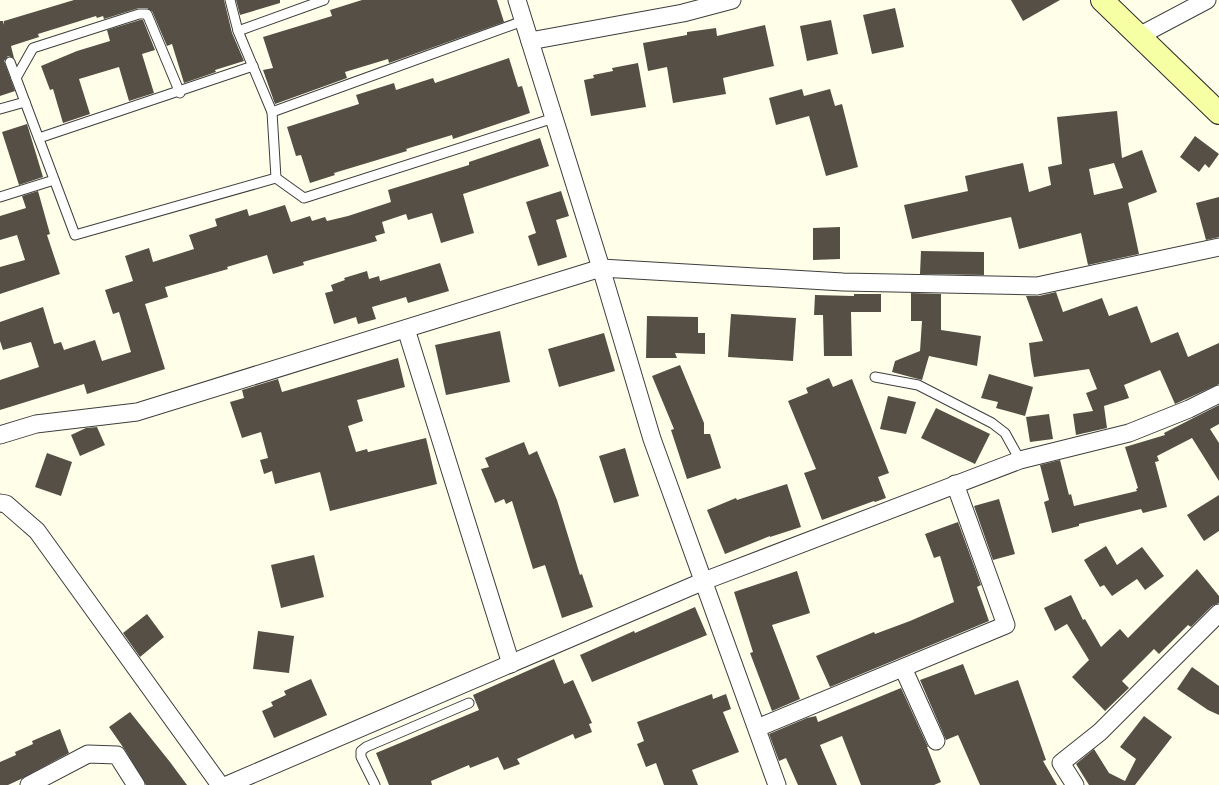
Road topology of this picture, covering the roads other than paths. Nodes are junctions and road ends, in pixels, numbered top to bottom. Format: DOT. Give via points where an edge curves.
graph roads {
  1 [pos="230,0"];
  2 [pos="324,0"];
  3 [pos="517,0"];
  4 [pos="732,0"];
  5 [pos="1102,0"];
  6 [pos="1206,0"];
  7 [pos="523,21"];
  8 [pos="238,31"];
  9 [pos="1139,36"];
  10 [pos="530,41"];
  11 [pos="10,62"];
  12 [pos="253,66"];
  13 [pos="16,78"];
  14 [pos="180,93"];
  15 [pos="25,102"];
  16 [pos="0,109"];
  17 [pos="272,112"];
  18 [pos="1219,113"];
  19 [pos="554,118"];
  20 [pos="39,138"];
  21 [pos="276,178"];
  22 [pos="54,180"];
  23 [pos="0,197"];
  24 [pos="1219,247"];
  25 [pos="601,268"];
  26 [pos="406,329"];
  27 [pos="874,377"];
  28 [pos="1219,394"];
  29 [pos="0,435"];
  30 [pos="1020,460"];
  31 [pos="956,484"];
  32 [pos="0,503"];
  33 [pos="704,581"];
  34 [pos="1219,614"];
  35 [pos="511,664"];
  36 [pos="903,668"];
  37 [pos="468,703"];
  38 [pos="756,728"];
  39 [pos="936,741"];
  40 [pos="29,785"];
  41 [pos="136,785"];
  42 [pos="220,785"];
  43 [pos="227,785"];
  44 [pos="375,785"];
  45 [pos="777,785"];
  46 [pos="1075,785"];
  1 -- 8 [label="lane"];
  2 -- 8 [label="lane"];
  3 -- 7 [label="street"];
  4 -- 10 [label="street" via="683,13"];
  5 -- 9 [label="street"];
  6 -- 9 [label="street"];
  7 -- 10 [label="street"];
  7 -- 17 [label="lane"];
  8 -- 12 [label="lane"];
  9 -- 18 [label="street"];
  10 -- 19 [label="street"];
  11 -- 13 [label="lane"];
  12 -- 14 [label="lane"];
  12 -- 17 [label="lane"];
  13 -- 14 [label="lane" via="33,48 139,14 147,14"];
  13 -- 15 [label="lane"];
  14 -- 20 [label="lane"];
  15 -- 16 [label="lane"];
  15 -- 20 [label="lane"];
  17 -- 21 [label="lane"];
  19 -- 21 [label="lane" via="304,198"];
  19 -- 25 [label="street"];
  20 -- 22 [label="lane"];
  21 -- 22 [label="lane" via="75,235"];
  22 -- 23 [label="lane"];
  24 -- 25 [label="street" via="1037,286 843,282"];
  25 -- 26 [label="street"];
  25 -- 33 [label="street" via="652,439"];
  26 -- 29 [label="street" via="137,412 36,424"];
  26 -- 35 [label="street"];
  27 -- 30 [label="lane" via="918,385 992,423 1005,433"];
  28 -- 30 [label="street" via="1189,409 1129,432"];
  30 -- 31 [label="street"];
  31 -- 33 [label="street"];
  31 -- 36 [label="street" via="1006,625"];
  32 -- 42 [label="street" via="6,504 37,531"];
  33 -- 35 [label="street"];
  33 -- 38 [label="street"];
  34 -- 46 [label="street" via="1100,732 1062,763"];
  35 -- 43 [label="street"];
  36 -- 38 [label="street"];
  36 -- 39 [label="street"];
  37 -- 44 [label="lane" via="361,751 361,757"];
  38 -- 45 [label="street"];
  40 -- 41 [label="street" via="88,754 117,754"];
}
